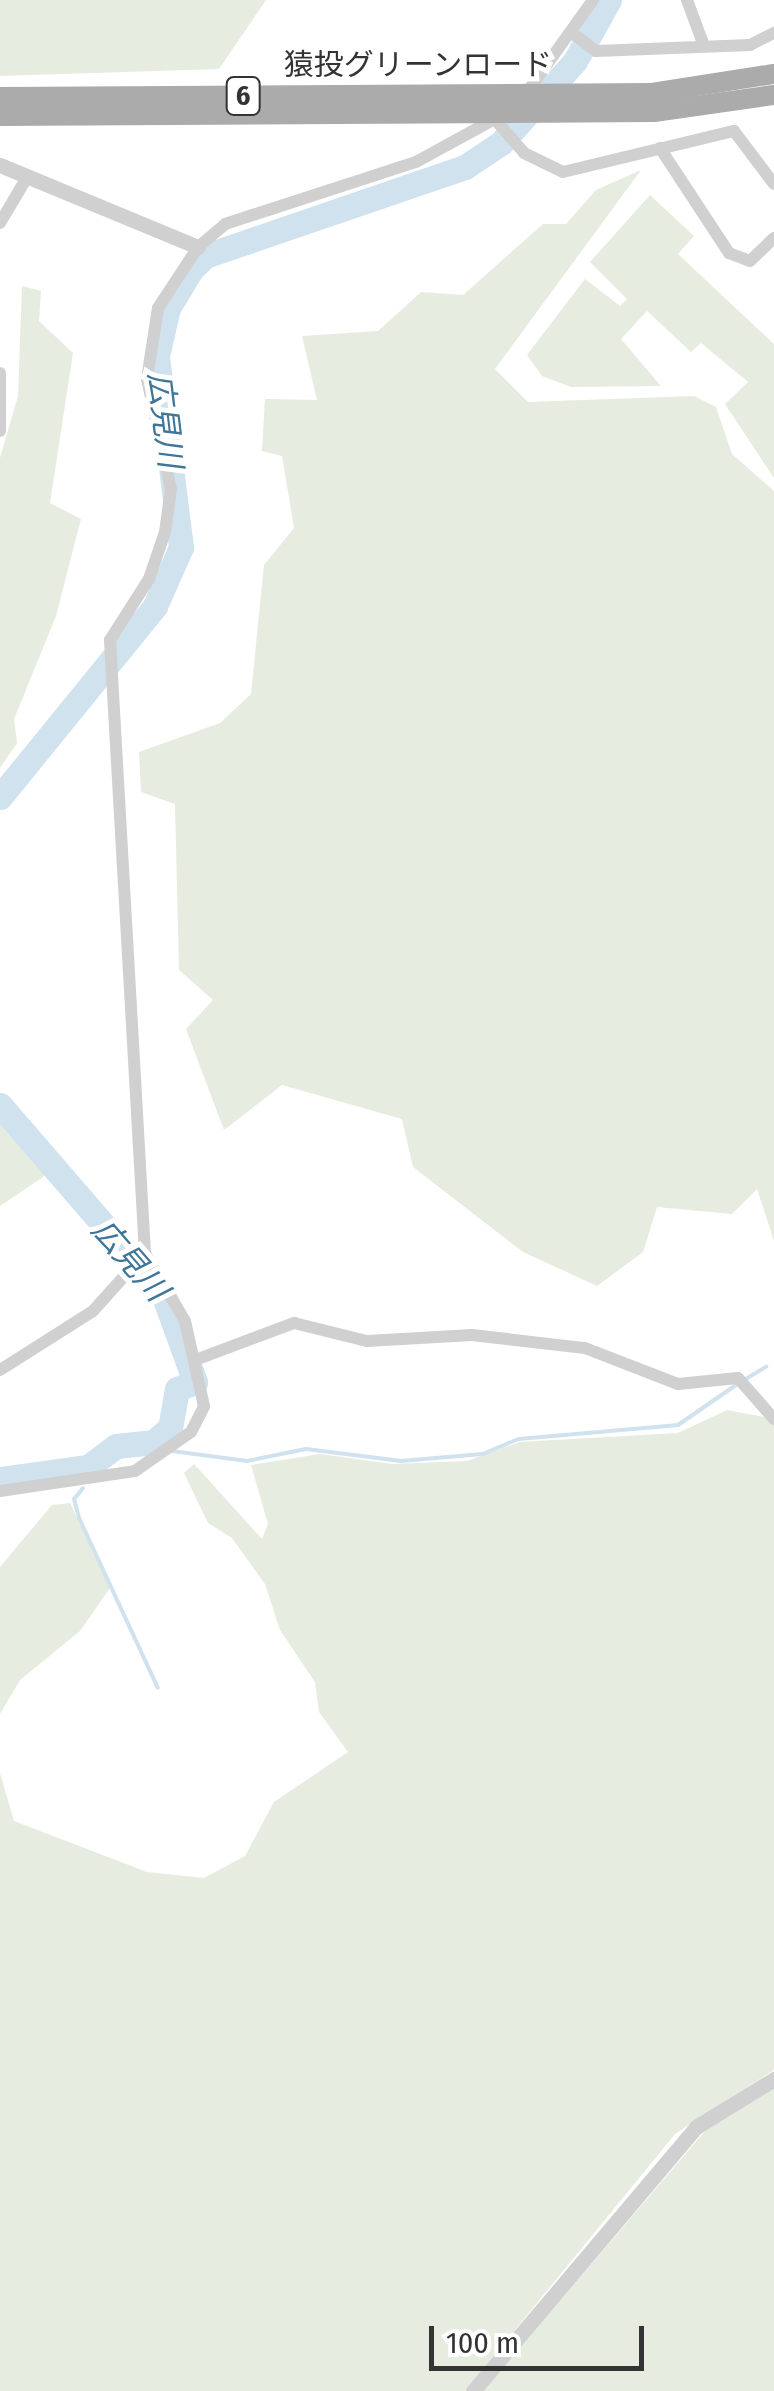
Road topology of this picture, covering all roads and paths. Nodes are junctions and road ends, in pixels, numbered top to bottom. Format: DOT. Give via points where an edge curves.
graph roads {
  1 [pos="592,0"];
  2 [pos="687,0"];
  3 [pos="774,33"];
  4 [pos="572,34"];
  5 [pos="704,46"];
  6 [pos="774,74"];
  7 [pos="774,94"];
  8 [pos="0,97"];
  9 [pos="585,103"];
  10 [pos="493,115"];
  11 [pos="0,116"];
  12 [pos="660,148"];
  13 [pos="0,166"];
  14 [pos="26,179"];
  15 [pos="774,184"];
  16 [pos="0,222"];
  17 [pos="774,238"];
  18 [pos="198,246"];
  19 [pos="0,373"];
  20 [pos="0,431"];
  21 [pos="143,1256"];
  22 [pos="198,1359"];
  23 [pos="0,1370"];
  24 [pos="774,1419"];
  25 [pos="0,1491"];
  26 [pos="774,2079"];
  27 [pos="474,2391"];
  1 -- 4 [label="street"];
  2 -- 5 [label="street"];
  3 -- 5 [label="street" via="750,45"];
  4 -- 5 [label="street" via="592,49"];
  4 -- 10 [label="street"];
  6 -- 9 [label="main road, 猿投グリーンロード / 6"];
  7 -- 9 [label="main road, 猿投グリーンロード / 6" via="706,109"];
  8 -- 10 [label="main road, 猿投グリーンロード / 6"];
  9 -- 10 [label="main road, 猿投グリーンロード / 6"];
  10 -- 11 [label="main road, 猿投グリーンロード / 6"];
  10 -- 12 [label="street" via="524,153 563,172 591,172"];
  10 -- 18 [label="street" via="416,162 225,224"];
  12 -- 15 [label="street" via="734,131"];
  12 -- 17 [label="street" via="729,253 750,262"];
  13 -- 14 [label="street"];
  14 -- 16 [label="street"];
  14 -- 18 [label="street"];
  18 -- 21 [label="street" via="149,333 147,379 171,489 165,532 148,580 110,640"];
  19 -- 20 [label="street"];
  21 -- 22 [label="street"];
  21 -- 23 [label="street" via="93,1311"];
  22 -- 24 [label="street" via="294,1323 367,1341 438,1333 585,1348 678,1384 743,1382"];
  22 -- 25 [label="street" via="202,1415 156,1460 116,1478"];
  26 -- 27 [label="street" via="696,2127"];
}
